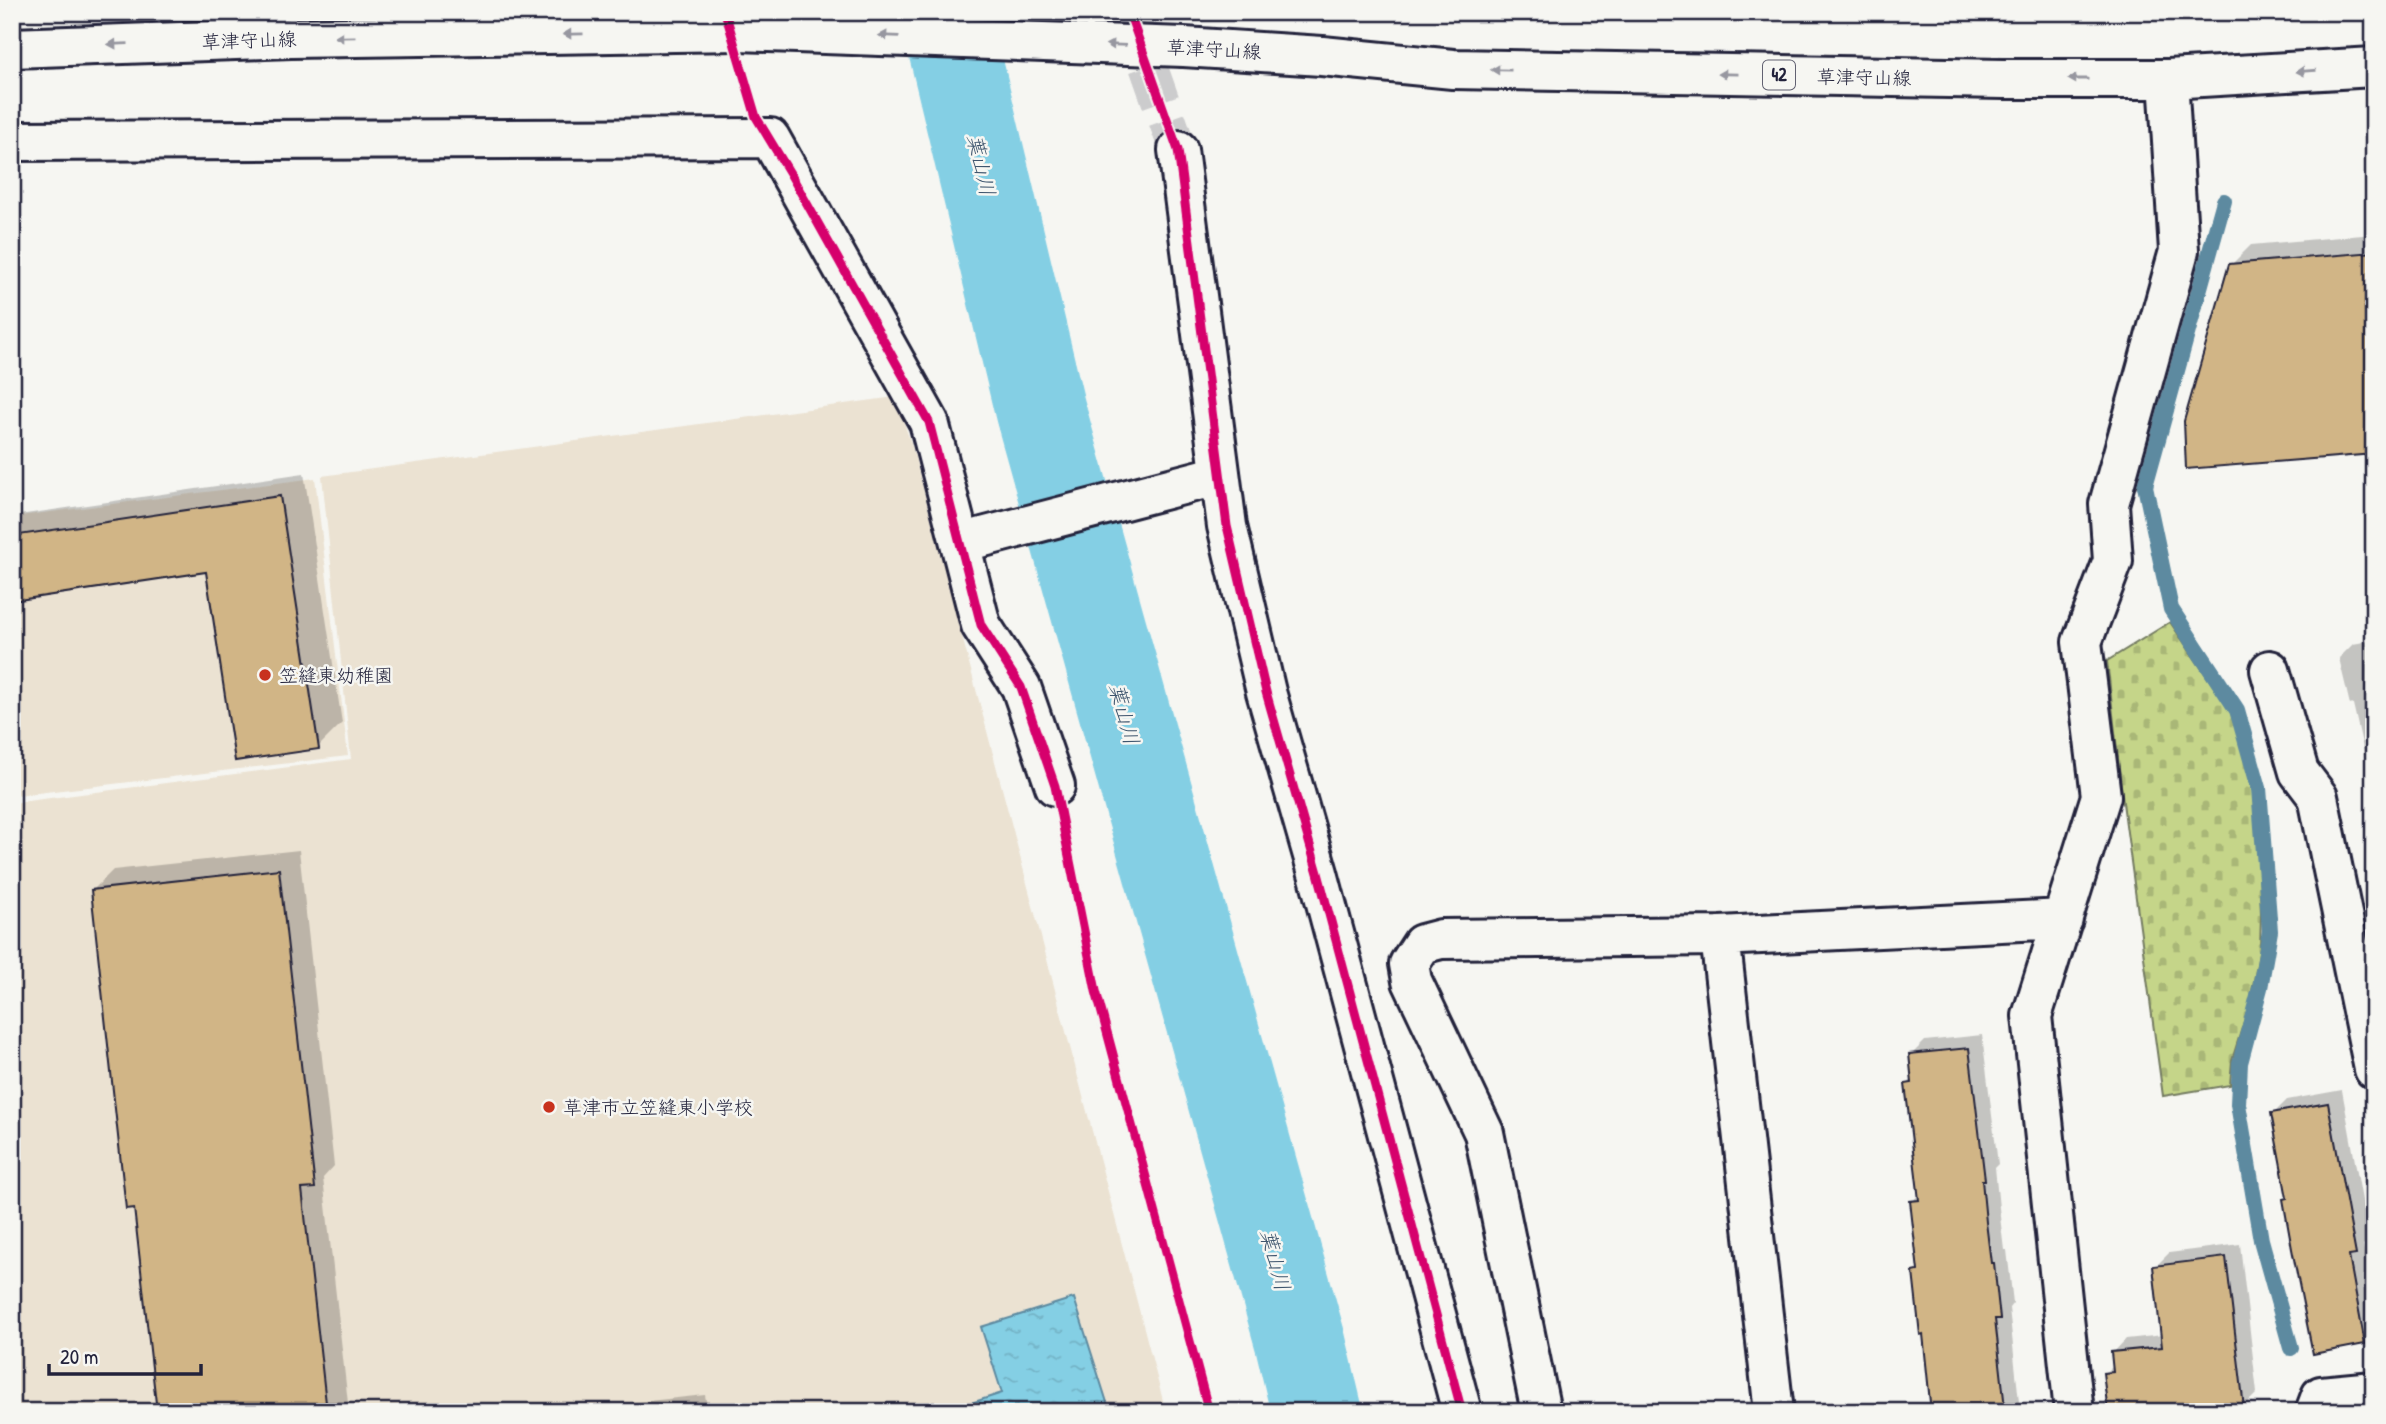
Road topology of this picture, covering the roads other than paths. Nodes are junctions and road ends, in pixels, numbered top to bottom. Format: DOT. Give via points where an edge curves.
graph roads {
  1 [pos="12,48"];
  2 [pos="2374,66"];
  3 [pos="2168,79"];
  4 [pos="12,141"];
  5 [pos="1178,150"];
  6 [pos="1220,475"];
  7 [pos="960,543"];
  8 [pos="2270,670"];
  9 [pos="1055,786"];
  10 [pos="2063,919"];
  11 [pos="1720,936"];
  12 [pos="2374,1069"];
  13 [pos="2374,1391"];
  14 [pos="1462,1412"];
  15 [pos="1541,1412"];
  16 [pos="1774,1412"];
  17 [pos="2074,1412"];
  18 [pos="2315,1412"];
  3 -- 1 [label="street, 草津守山線 / 42, one-way, bridge" via="1453,69 1184,47 739,31"];
  2 -- 3 [label="street, 草津守山線 / 42, one-way"];
  3 -- 10 [label="street" via="2179,251 2109,504 2113,561 2082,642 2101,796"];
  4 -- 7 [label="street" via="770,138 929,422"];
  5 -- 6 [label="street"];
  6 -- 7 [label="street"];
  6 -- 14 [label="street" via="1227,526 1266,692"];
  7 -- 9 [label="street" via="981,625 1021,687"];
  8 -- 12 [label="street" via="2299,772 2318,797"];
  10 -- 11 [label="street"];
  10 -- 17 [label="street" via="2032,1016"];
  11 -- 15 [label="street" via="1441,939 1422,944 1409,964 1412,981 1485,1133"];
  11 -- 16 [label="street"];
  13 -- 18 [label="street" via="2321,1396"];
}
